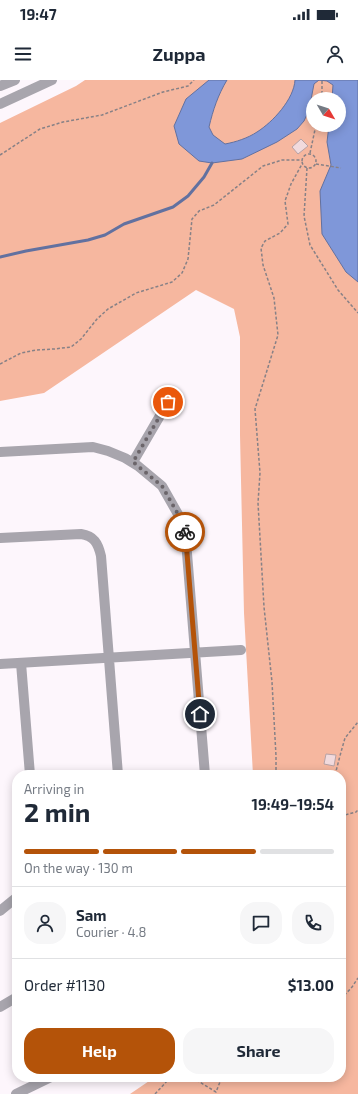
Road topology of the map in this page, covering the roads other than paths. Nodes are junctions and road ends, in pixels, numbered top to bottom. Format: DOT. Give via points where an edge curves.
graph roads {
  1 [pos="15,80"];
  2 [pos="52,80"];
  3 [pos="0,86"];
  4 [pos="0,104"];
  5 [pos="168,402"];
  6 [pos="0,452"];
  7 [pos="133,462"];
  8 [pos="0,538"];
  9 [pos="241,650"];
  10 [pos="195,652"];
  11 [pos="109,658"];
  12 [pos="21,663"];
  13 [pos="0,664"];
  14 [pos="30,770"];
  15 [pos="118,770"];
  16 [pos="205,770"];
  17 [pos="12,901"];
  18 [pos="0,911"];
  19 [pos="12,1000"];
  20 [pos="0,1007"];
  21 [pos="41,1082"];
  22 [pos="16,1094"];
  1 -- 3 [label="street"];
  2 -- 4 [label="street"];
  5 -- 7 [label="street"];
  6 -- 7 [label="street" via="93,447"];
  7 -- 10 [label="street" via="162,486 183,523"];
  8 -- 11 [label="street" via="80,534 89,535 95,541 101,556"];
  9 -- 10 [label="street"];
  10 -- 11 [label="street"];
  10 -- 16 [label="street"];
  11 -- 12 [label="street"];
  11 -- 15 [label="street"];
  12 -- 13 [label="street"];
  12 -- 14 [label="street"];
  17 -- 18 [label="street"];
  19 -- 20 [label="street"];
  21 -- 22 [label="street"];
}
